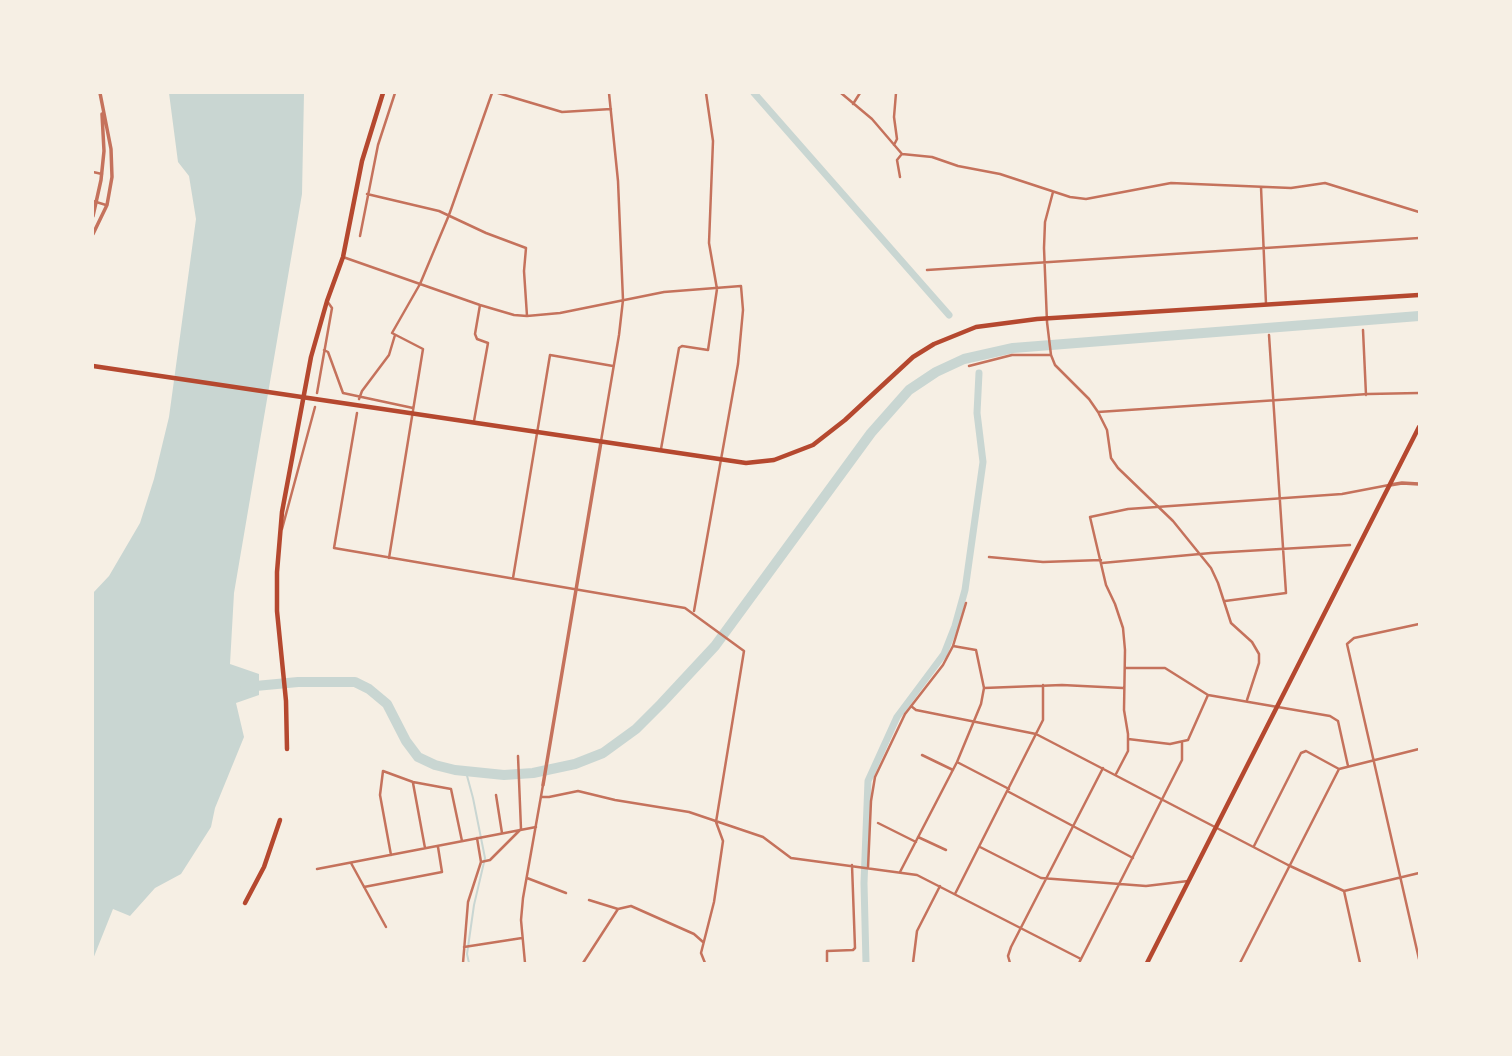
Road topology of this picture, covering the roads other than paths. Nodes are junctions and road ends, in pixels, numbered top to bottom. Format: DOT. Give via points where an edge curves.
graph roads {
  1 [pos="383,93"];
  2 [pos="395,93"];
  3 [pos="492,93"];
  4 [pos="498,93"];
  5 [pos="610,93"];
  6 [pos="706,93"];
  7 [pos="841,93"];
  8 [pos="860,93"];
  9 [pos="896,93"];
  10 [pos="853,104"];
  11 [pos="611,109"];
  12 [pos="894,145"];
  13 [pos="902,154"];
  14 [pos="93,172"];
  15 [pos="102,174"];
  16 [pos="900,177"];
  17 [pos="1261,187"];
  18 [pos="1053,192"];
  19 [pos="368,194"];
  20 [pos="95,202"];
  21 [pos="107,205"];
  22 [pos="1419,212"];
  23 [pos="449,215"];
  24 [pos="93,216"];
  25 [pos="93,234"];
  26 [pos="360,236"];
  27 [pos="1419,238"];
  28 [pos="1264,248"];
  29 [pos="343,257"];
  30 [pos="1044,263"];
  31 [pos="927,270"];
  32 [pos="420,284"];
  33 [pos="717,289"];
  34 [pos="1419,295"];
  35 [pos="623,300"];
  36 [pos="327,301"];
  37 [pos="1266,304"];
  38 [pos="480,305"];
  39 [pos="527,316"];
  40 [pos="1047,320"];
  41 [pos="1363,330"];
  42 [pos="395,335"];
  43 [pos="1269,335"];
  44 [pos="324,350"];
  45 [pos="1050,353"];
  46 [pos="93,366"];
  47 [pos="613,366"];
  48 [pos="969,366"];
  49 [pos="317,393"];
  50 [pos="1419,393"];
  51 [pos="1366,394"];
  52 [pos="359,397"];
  53 [pos="302,398"];
  54 [pos="1272,401"];
  55 [pos="314,407"];
  56 [pos="414,411"];
  57 [pos="1098,412"];
  58 [pos="357,413"];
  59 [pos="474,424"];
  60 [pos="1419,427"];
  61 [pos="536,433"];
  62 [pos="601,442"];
  63 [pos="661,452"];
  64 [pos="721,461"];
  65 [pos="1419,484"];
  66 [pos="1390,485"];
  67 [pos="1278,499"];
  68 [pos="1158,507"];
  69 [pos="279,544"];
  70 [pos="1350,545"];
  71 [pos="1282,549"];
  72 [pos="1202,554"];
  73 [pos="389,558"];
  74 [pos="989,558"];
  75 [pos="1102,561"];
  76 [pos="513,578"];
  77 [pos="575,589"];
  78 [pos="1225,601"];
  79 [pos="966,603"];
  80 [pos="694,611"];
  81 [pos="1419,624"];
  82 [pos="953,646"];
  83 [pos="1124,668"];
  84 [pos="1043,685"];
  85 [pos="984,688"];
  86 [pos="1124,688"];
  87 [pos="1208,695"];
  88 [pos="1247,700"];
  89 [pos="911,706"];
  90 [pos="1277,706"];
  91 [pos="976,722"];
  92 [pos="1036,734"];
  93 [pos="1128,738"];
  94 [pos="1182,743"];
  95 [pos="287,749"];
  96 [pos="1419,749"];
  97 [pos="922,754"];
  98 [pos="518,756"];
  99 [pos="1373,760"];
  100 [pos="957,762"];
  101 [pos="1348,765"];
  102 [pos="1103,768"];
  103 [pos="1339,769"];
  104 [pos="953,770"];
  105 [pos="1116,774"];
  106 [pos="413,782"];
  107 [pos="543,785"];
  108 [pos="1008,790"];
  109 [pos="496,794"];
  110 [pos="541,797"];
  111 [pos="1163,799"];
  112 [pos="280,820"];
  113 [pos="716,822"];
  114 [pos="878,823"];
  115 [pos="1073,826"];
  116 [pos="1216,826"];
  117 [pos="536,827"];
  118 [pos="521,829"];
  119 [pos="502,833"];
  120 [pos="919,836"];
  121 [pos="480,837"];
  122 [pos="462,841"];
  123 [pos="916,842"];
  124 [pos="438,846"];
  125 [pos="1254,846"];
  126 [pos="980,847"];
  127 [pos="425,848"];
  128 [pos="946,850"];
  129 [pos="391,855"];
  130 [pos="1133,858"];
  131 [pos="482,862"];
  132 [pos="351,863"];
  133 [pos="852,865"];
  134 [pos="1288,865"];
  135 [pos="868,868"];
  136 [pos="317,870"];
  137 [pos="900,872"];
  138 [pos="1419,873"];
  139 [pos="1400,877"];
  140 [pos="527,878"];
  141 [pos="1047,879"];
  142 [pos="1188,881"];
  143 [pos="1119,884"];
  144 [pos="365,887"];
  145 [pos="940,887"];
  146 [pos="1344,891"];
  147 [pos="566,893"];
  148 [pos="955,894"];
  149 [pos="589,900"];
  150 [pos="245,903"];
  151 [pos="618,908"];
  152 [pos="386,927"];
  153 [pos="1419,928"];
  154 [pos="1021,929"];
  155 [pos="1413,929"];
  156 [pos="522,938"];
  157 [pos="703,942"];
  158 [pos="464,947"];
  159 [pos="1419,959"];
  160 [pos="1080,961"];
  161 [pos="463,963"];
  162 [pos="525,963"];
  163 [pos="583,963"];
  164 [pos="705,963"];
  165 [pos="827,963"];
  166 [pos="913,963"];
  167 [pos="1010,963"];
  168 [pos="1147,963"];
  169 [pos="1240,963"];
  170 [pos="1360,963"];
  1 -- 29 [label="main road" via="362,160"];
  2 -- 19 [label="street"];
  3 -- 23 [label="street"];
  4 -- 11 [label="street" via="562,112"];
  5 -- 11 [label="street"];
  6 -- 33 [label="street" via="713,141 709,243"];
  7 -- 10 [label="street"];
  8 -- 10 [label="street"];
  9 -- 12 [label="street"];
  10 -- 12 [label="street"];
  11 -- 35 [label="street"];
  12 -- 13 [label="street"];
  13 -- 16 [label="street" via="897,160"];
  13 -- 18 [label="street" via="1000,174"];
  14 -- 15 [label="street"];
  15 -- 20 [label="street"];
  15 -- 21 [label="street" via="100,93 111,149"];
  17 -- 18 [label="street" via="1171,183 1086,199"];
  17 -- 22 [label="street" via="1325,183"];
  17 -- 28 [label="street"];
  18 -- 30 [label="street" via="1045,222"];
  19 -- 23 [label="street"];
  19 -- 26 [label="street"];
  20 -- 21 [label="street"];
  20 -- 24 [label="street"];
  21 -- 25 [label="street"];
  23 -- 32 [label="street"];
  23 -- 39 [label="street" via="526,248"];
  27 -- 28 [label="street"];
  28 -- 30 [label="street"];
  28 -- 37 [label="street"];
  29 -- 32 [label="street"];
  29 -- 36 [label="main road"];
  30 -- 31 [label="street"];
  30 -- 40 [label="street"];
  32 -- 38 [label="street"];
  32 -- 42 [label="street" via="392,333"];
  33 -- 35 [label="street"];
  33 -- 63 [label="street" via="708,350 679,348"];
  33 -- 64 [label="street" via="741,286 743,310"];
  34 -- 37 [label="main road"];
  35 -- 39 [label="street"];
  35 -- 47 [label="street"];
  36 -- 44 [label="street" via="332,308"];
  36 -- 53 [label="main road"];
  37 -- 40 [label="main road"];
  38 -- 39 [label="street"];
  38 -- 59 [label="street" via="475,334 488,343"];
  40 -- 45 [label="street"];
  40 -- 64 [label="main road" via="976,327 934,344 897,370 827,436 795,454 746,463"];
  41 -- 51 [label="street"];
  42 -- 52 [label="street" via="389,355"];
  42 -- 56 [label="street" via="423,349"];
  43 -- 54 [label="street"];
  44 -- 49 [label="street"];
  44 -- 52 [label="street" via="343,393"];
  45 -- 48 [label="street" via="1012,355"];
  45 -- 57 [label="street" via="1055,365"];
  46 -- 53 [label="main road"];
  47 -- 61 [label="street" via="550,355"];
  47 -- 62 [label="street"];
  50 -- 51 [label="street"];
  51 -- 54 [label="street"];
  52 -- 56 [label="street"];
  53 -- 56 [label="main road"];
  53 -- 69 [label="main road"];
  54 -- 57 [label="street"];
  54 -- 67 [label="street"];
  55 -- 69 [label="street"];
  56 -- 59 [label="main road"];
  56 -- 73 [label="street"];
  57 -- 68 [label="street" via="1107,430 1111,458"];
  58 -- 73 [label="street" via="334,548"];
  59 -- 61 [label="main road"];
  60 -- 66 [label="main road"];
  61 -- 62 [label="main road"];
  61 -- 76 [label="street"];
  62 -- 63 [label="main road"];
  62 -- 77 [label="street"];
  63 -- 64 [label="main road"];
  64 -- 80 [label="street"];
  65 -- 66 [label="street"];
  66 -- 67 [label="street"];
  66 -- 90 [label="main road"];
  67 -- 68 [label="street"];
  67 -- 71 [label="street"];
  68 -- 72 [label="street"];
  68 -- 75 [label="street" via="1090,517"];
  69 -- 95 [label="main road" via="277,611"];
  70 -- 71 [label="street"];
  71 -- 72 [label="street"];
  71 -- 78 [label="street" via="1286,593"];
  72 -- 75 [label="street"];
  72 -- 78 [label="street"];
  73 -- 76 [label="street"];
  74 -- 75 [label="street"];
  75 -- 83 [label="street" via="1123,628"];
  76 -- 77 [label="street"];
  77 -- 80 [label="street"];
  77 -- 107 [label="street"];
  78 -- 88 [label="street" via="1231,623 1259,654"];
  79 -- 82 [label="street"];
  80 -- 113 [label="street" via="744,651"];
  81 -- 99 [label="street" via="1354,638 1348,644"];
  82 -- 85 [label="street" via="976,650"];
  82 -- 89 [label="street"];
  83 -- 86 [label="street"];
  83 -- 87 [label="street" via="1165,668"];
  84 -- 85 [label="street"];
  84 -- 86 [label="street"];
  84 -- 92 [label="street" via="1043,720"];
  85 -- 91 [label="street"];
  86 -- 93 [label="street"];
  87 -- 88 [label="street"];
  87 -- 94 [label="street" via="1191,737"];
  88 -- 90 [label="street"];
  89 -- 91 [label="street"];
  89 -- 135 [label="street" via="872,786"];
  90 -- 101 [label="street" via="1338,721"];
  90 -- 116 [label="main road"];
  91 -- 92 [label="street"];
  91 -- 100 [label="street"];
  92 -- 102 [label="street"];
  92 -- 108 [label="street"];
  93 -- 94 [label="street"];
  93 -- 105 [label="street" via="1128,751"];
  94 -- 111 [label="street" via="1182,760"];
  96 -- 99 [label="street"];
  97 -- 104 [label="street"];
  98 -- 118 [label="street"];
  99 -- 101 [label="street"];
  99 -- 139 [label="street"];
  100 -- 104 [label="street"];
  100 -- 108 [label="street"];
  101 -- 103 [label="street"];
  102 -- 105 [label="street"];
  102 -- 115 [label="street"];
  103 -- 125 [label="street" via="1306,751 1301,753"];
  103 -- 134 [label="street"];
  104 -- 120 [label="street"];
  105 -- 111 [label="street"];
  106 -- 122 [label="street" via="451,789"];
  106 -- 127 [label="street"];
  106 -- 129 [label="street" via="383,771 380,795"];
  107 -- 110 [label="street"];
  108 -- 115 [label="street"];
  108 -- 126 [label="street"];
  109 -- 119 [label="street"];
  110 -- 113 [label="street" via="578,791 689,812"];
  110 -- 117 [label="street"];
  111 -- 116 [label="street"];
  111 -- 130 [label="street"];
  112 -- 150 [label="main road" via="264,867"];
  113 -- 133 [label="street" via="763,837 791,858"];
  113 -- 157 [label="street" via="723,841"];
  114 -- 123 [label="street"];
  115 -- 130 [label="street"];
  115 -- 141 [label="street"];
  116 -- 125 [label="street"];
  116 -- 142 [label="main road"];
  117 -- 118 [label="street"];
  117 -- 140 [label="street"];
  118 -- 119 [label="street"];
  118 -- 131 [label="street"];
  119 -- 121 [label="street"];
  120 -- 123 [label="street"];
  120 -- 128 [label="street"];
  121 -- 122 [label="street"];
  121 -- 131 [label="street"];
  122 -- 124 [label="street"];
  123 -- 137 [label="street"];
  124 -- 127 [label="street"];
  124 -- 144 [label="street" via="442,872"];
  125 -- 134 [label="street"];
  126 -- 141 [label="street"];
  126 -- 148 [label="street"];
  127 -- 129 [label="street"];
  129 -- 132 [label="street"];
  130 -- 143 [label="street"];
  131 -- 158 [label="street" via="470,891"];
  132 -- 136 [label="street"];
  132 -- 144 [label="street"];
  133 -- 135 [label="street"];
  133 -- 165 [label="street" via="855,948 827,951"];
  134 -- 146 [label="street"];
  134 -- 169 [label="street"];
  135 -- 137 [label="street"];
  137 -- 145 [label="street"];
  138 -- 139 [label="street"];
  139 -- 146 [label="street"];
  139 -- 155 [label="street"];
  140 -- 147 [label="street"];
  140 -- 156 [label="street"];
  141 -- 143 [label="street"];
  141 -- 154 [label="street"];
  142 -- 143 [label="street"];
  142 -- 168 [label="main road"];
  143 -- 160 [label="street"];
  144 -- 152 [label="street"];
  145 -- 148 [label="street"];
  145 -- 166 [label="street" via="917,931"];
  146 -- 170 [label="street"];
  148 -- 154 [label="street"];
  149 -- 151 [label="street"];
  151 -- 157 [label="street" via="631,906"];
  151 -- 163 [label="street"];
  153 -- 155 [label="street"];
  154 -- 160 [label="street"];
  154 -- 167 [label="street" via="1008,956"];
  155 -- 159 [label="street"];
  156 -- 158 [label="street"];
  156 -- 162 [label="street"];
  157 -- 164 [label="street"];
  158 -- 161 [label="street"];
}
